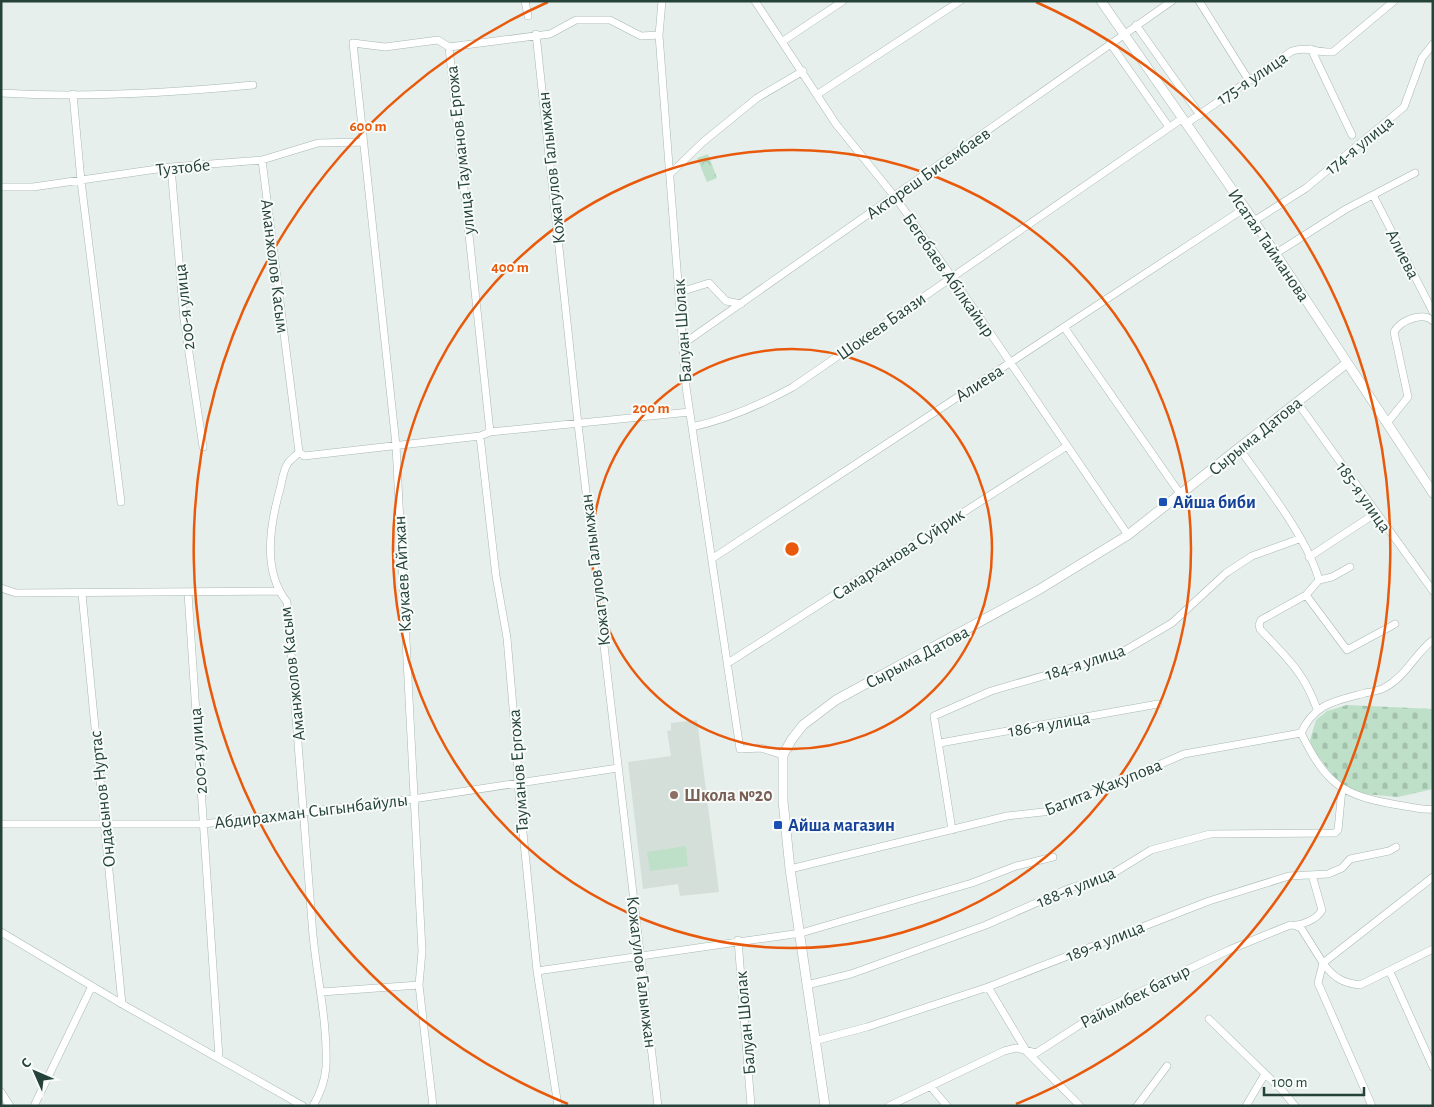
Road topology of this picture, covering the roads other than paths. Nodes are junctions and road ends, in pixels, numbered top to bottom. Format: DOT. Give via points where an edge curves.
graph roads {
  1 [pos="525,1"];
  2 [pos="662,1"];
  3 [pos="756,1"];
  4 [pos="843,1"];
  5 [pos="960,1"];
  6 [pos="1101,1"];
  7 [pos="1172,1"];
  8 [pos="1199,1"];
  9 [pos="1394,1"];
  10 [pos="528,16"];
  11 [pos="1136,25"];
  12 [pos="1124,32"];
  13 [pos="536,34"];
  14 [pos="659,35"];
  15 [pos="783,41"];
  16 [pos="1110,43"];
  17 [pos="1433,44"];
  18 [pos="449,47"];
  19 [pos="1311,49"];
  20 [pos="803,71"];
  21 [pos="1248,79"];
  22 [pos="253,85"];
  23 [pos="1,93"];
  24 [pos="73,94"];
  25 [pos="818,94"];
  26 [pos="1200,114"];
  27 [pos="1185,121"];
  28 [pos="1169,127"];
  29 [pos="1352,135"];
  30 [pos="362,142"];
  31 [pos="262,160"];
  32 [pos="171,167"];
  33 [pos="671,173"];
  34 [pos="1415,173"];
  35 [pos="81,181"];
  36 [pos="1,187"];
  37 [pos="1374,195"];
  38 [pos="895,197"];
  39 [pos="1245,208"];
  40 [pos="1254,221"];
  41 [pos="1275,254"];
  42 [pos="952,277"];
  43 [pos="680,292"];
  44 [pos="741,304"];
  45 [pos="1433,312"];
  46 [pos="1433,321"];
  47 [pos="1064,327"];
  48 [pos="683,344"];
  49 [pos="1010,363"];
  50 [pos="1347,363"];
  51 [pos="1297,402"];
  52 [pos="690,412"];
  53 [pos="1387,423"];
  54 [pos="578,424"];
  55 [pos="692,427"];
  56 [pos="490,432"];
  57 [pos="480,436"];
  58 [pos="396,445"];
  59 [pos="203,446"];
  60 [pos="1067,446"];
  61 [pos="1239,448"];
  62 [pos="299,452"];
  63 [pos="1432,492"];
  64 [pos="1181,495"];
  65 [pos="121,502"];
  66 [pos="1376,513"];
  67 [pos="1128,535"];
  68 [pos="1300,539"];
  69 [pos="1309,557"];
  70 [pos="713,558"];
  71 [pos="1350,567"];
  72 [pos="1319,580"];
  73 [pos="1,588"];
  74 [pos="279,591"];
  75 [pos="1433,591"];
  76 [pos="188,593"];
  77 [pos="82,594"];
  78 [pos="1306,595"];
  79 [pos="1395,624"];
  80 [pos="1431,642"];
  81 [pos="1433,652"];
  82 [pos="728,663"];
  83 [pos="1158,704"];
  84 [pos="1317,709"];
  85 [pos="1300,733"];
  86 [pos="940,743"];
  87 [pos="783,755"];
  88 [pos="618,768"];
  89 [pos="518,783"];
  90 [pos="1342,789"];
  91 [pos="413,799"];
  92 [pos="1433,809"];
  93 [pos="305,812"];
  94 [pos="1,824"];
  95 [pos="105,824"];
  96 [pos="203,824"];
  97 [pos="952,830"];
  98 [pos="1396,847"];
  99 [pos="1053,857"];
  100 [pos="790,868"];
  101 [pos="1312,876"];
  102 [pos="1433,877"];
  103 [pos="1296,926"];
  104 [pos="1,932"];
  105 [pos="801,933"];
  106 [pos="738,940"];
  107 [pos="1433,949"];
  108 [pos="639,955"];
  109 [pos="1322,963"];
  110 [pos="537,971"];
  111 [pos="1390,972"];
  112 [pos="419,984"];
  113 [pos="808,985"];
  114 [pos="92,986"];
  115 [pos="988,987"];
  116 [pos="321,992"];
  117 [pos="122,1004"];
  118 [pos="1210,1020"];
  119 [pos="814,1041"];
  120 [pos="1027,1052"];
  121 [pos="219,1058"];
  122 [pos="1167,1066"];
  123 [pos="1433,1067"];
  124 [pos="1265,1074"];
  125 [pos="931,1087"];
  126 [pos="1,1092"];
  127 [pos="10,1106"];
  128 [pos="34,1106"];
  129 [pos="303,1106"];
  130 [pos="313,1106"];
  131 [pos="433,1106"];
  132 [pos="558,1106"];
  133 [pos="658,1106"];
  134 [pos="752,1106"];
  135 [pos="825,1106"];
  136 [pos="889,1106"];
  137 [pos="948,1106"];
  138 [pos="1080,1106"];
  139 [pos="1137,1106"];
  140 [pos="1246,1106"];
  141 [pos="1294,1106"];
  142 [pos="1372,1106"];
  1 -- 10 [label="street"];
  2 -- 14 [label="street, Балуан Шолак"];
  3 -- 15 [label="street, Бегебаев Абілкайыр"];
  4 -- 15 [label="street"];
  5 -- 25 [label="street"];
  6 -- 12 [label="street, Исатая Тайманова"];
  7 -- 11 [label="street, Актореш Бисембаев"];
  8 -- 21 [label="street"];
  9 -- 19 [label="street, 175-я улица" via="1333,52"];
  11 -- 12 [label="street, Актореш Бисембаев"];
  11 -- 26 [label="street"];
  12 -- 16 [label="street, Актореш Бисембаев"];
  12 -- 27 [label="street, Исатая Тайманова"];
  13 -- 14 [label="street" via="550,34 576,20 610,20 641,36"];
  13 -- 18 [label="street"];
  13 -- 54 [label="street, Кожагулов Галымжан"];
  14 -- 33 [label="street, Балуан Шолак"];
  15 -- 20 [label="street, Бегебаев Абілкайыр"];
  16 -- 28 [label="street"];
  16 -- 38 [label="street, Актореш Бисембаев"];
  17 -- 40 [label="street, 174-я улица" via="1422,58 1404,107 1306,188"];
  18 -- 30 [label="street, Каукаев Айтжан" via="438,40 385,47 353,43"];
  18 -- 56 [label="street, улица Тауманов Ергожа"];
  19 -- 21 [label="street, 175-я улица" via="1303,47 1292,51"];
  19 -- 29 [label="street"];
  20 -- 25 [label="street, Бегебаев Абілкайыр"];
  20 -- 33 [label="street" via="757,98"];
  21 -- 26 [label="street, 175-я улица"];
  22 -- 24 [label="street" via="189,91"];
  23 -- 24 [label="street"];
  24 -- 35 [label="street"];
  25 -- 38 [label="street, Бегебаев Абілкайыр" via="836,124"];
  26 -- 27 [label="street, 175-я улица"];
  27 -- 28 [label="street, Шокеев Баязи"];
  27 -- 39 [label="street, Исатая Тайманова"];
  28 -- 42 [label="street, Шокеев Баязи"];
  30 -- 31 [label="street, Тузтобе" via="318,143"];
  30 -- 58 [label="street, Каукаев Айтжан"];
  31 -- 32 [label="street, Тузтобе"];
  31 -- 62 [label="street, Аманжолов Касым"];
  32 -- 35 [label="street, Тузтобе"];
  32 -- 59 [label="street, 200-я улица" via="184,319"];
  33 -- 43 [label="street, Балуан Шолак"];
  34 -- 37 [label="street"];
  35 -- 36 [label="street, Тузтобе"];
  35 -- 65 [label="street"];
  37 -- 41 [label="street"];
  37 -- 45 [label="street, Алиева"];
  38 -- 42 [label="street, Бегебаев Абілкайыр"];
  38 -- 44 [label="street, Актореш Бисембаев"];
  39 -- 40 [label="street, Исатая Тайманова"];
  39 -- 47 [label="street, Алиева"];
  40 -- 41 [label="street, Исатая Тайманова"];
  41 -- 50 [label="street, Исатая Тайманова"];
  42 -- 49 [label="street, Бегебаев Абілкайыр"];
  42 -- 55 [label="street, Шокеев Баязи" via="793,387 723,420"];
  43 -- 44 [label="street" via="709,283 726,301"];
  43 -- 48 [label="street, Балуан Шолак"];
  44 -- 48 [label="street, Актореш Бисембаев"];
  46 -- 53 [label="street" via="1421,316 1403,322 1394,332 1408,397"];
  47 -- 49 [label="street, Алиева"];
  47 -- 64 [label="street"];
  48 -- 52 [label="street, Балуан Шолак"];
  49 -- 60 [label="street, Бегебаев Абілкайыр"];
  49 -- 70 [label="street, Алиева"];
  50 -- 51 [label="street, Сырыма Датова"];
  50 -- 53 [label="street, Исатая Тайманова"];
  51 -- 61 [label="street, Сырыма Датова"];
  51 -- 66 [label="street, 185-я улица"];
  52 -- 54 [label="street"];
  52 -- 55 [label="street, Балуан Шолак"];
  53 -- 63 [label="street, Исатая Тайманова"];
  54 -- 56 [label="street"];
  54 -- 88 [label="street, Кожагулов Галымжан"];
  55 -- 70 [label="street, Балуан Шолак"];
  56 -- 57 [label="street"];
  57 -- 58 [label="street"];
  57 -- 89 [label="street, Тауманов Ергожа" via="496,576 507,638"];
  58 -- 62 [label="street" via="304,456"];
  58 -- 91 [label="street, Каукаев Айтжан"];
  60 -- 67 [label="street, Бегебаев Абілкайыр"];
  60 -- 82 [label="street, Самарханова Суйрик"];
  61 -- 64 [label="street, Сырыма Датова"];
  61 -- 68 [label="street" via="1286,513"];
  62 -- 74 [label="street, Аманжолов Касым" via="287,465 270,534 271,562"];
  64 -- 67 [label="street, Сырыма Датова"];
  66 -- 69 [label="street"];
  66 -- 75 [label="street, 185-я улица"];
  67 -- 87 [label="street, Сырыма Датова" via="1040,589 836,700 803,725"];
  68 -- 69 [label="street"];
  68 -- 86 [label="street, 184-я улица" via="1252,556 1226,573 1172,623 1119,654 991,691 934,716"];
  69 -- 72 [label="street"];
  70 -- 82 [label="street, Балуан Шолак"];
  71 -- 72 [label="street"];
  72 -- 78 [label="street"];
  73 -- 77 [label="street" via="16,593"];
  74 -- 76 [label="street"];
  74 -- 93 [label="street, Аманжолов Касым" via="287,602"];
  76 -- 77 [label="street"];
  76 -- 96 [label="street, 200-я улица"];
  77 -- 95 [label="street, Ондасынов Нуртас"];
  78 -- 79 [label="street" via="1347,650"];
  78 -- 84 [label="street" via="1261,620 1259,625 1300,670"];
  80 -- 81 [label="street"];
  80 -- 84 [label="street" via="1408,670 1383,689 1333,701"];
  82 -- 87 [label="street, Балуан Шолак" via="740,749 761,748"];
  83 -- 86 [label="street, 186-я улица"];
  84 -- 85 [label="street"];
  85 -- 90 [label="street" via="1331,782"];
  85 -- 97 [label="street, Багита Жакупова" via="1184,754 1052,811 1007,816"];
  86 -- 97 [label="street"];
  87 -- 100 [label="street" via="783,801"];
  88 -- 89 [label="street, Абдирахман Сыгынбайулы"];
  88 -- 108 [label="street, Кожагулов Галымжан"];
  89 -- 91 [label="street, Абдирахман Сыгынбайулы"];
  89 -- 110 [label="street, Тауманов Ергожа"];
  90 -- 92 [label="street" via="1368,800"];
  90 -- 113 [label="street, 188-я улица" via="1335,833 1210,834 1151,850 1108,877 1070,888 986,925 851,974"];
  91 -- 93 [label="street, Абдирахман Сыгынбайулы"];
  91 -- 112 [label="street, Каукаев Айтжан" via="422,951"];
  93 -- 96 [label="street, Абдирахман Сыгынбайулы"];
  93 -- 116 [label="street, Аманжолов Касым" via="312,925"];
  94 -- 95 [label="street, Абдирахман Сыгынбайулы"];
  95 -- 96 [label="street, Абдирахман Сыгынбайулы"];
  95 -- 117 [label="street, Ондасынов Нуртас"];
  96 -- 121 [label="street, 200-я улица"];
  97 -- 100 [label="street, Багита Жакупова"];
  98 -- 101 [label="street, 189-я улица" via="1389,852 1350,860 1328,874"];
  99 -- 105 [label="street, 188-я улица"];
  100 -- 105 [label="street"];
  101 -- 103 [label="street, Райымбек батыр" via="1321,913"];
  101 -- 115 [label="street, 189-я улица" via="1289,876 1209,901"];
  102 -- 109 [label="street"];
  103 -- 109 [label="street" via="1301,928"];
  103 -- 120 [label="street, Райымбек батыр" via="1229,950 1106,1008 1043,1050"];
  104 -- 114 [label="street"];
  105 -- 106 [label="street, 188-я улица"];
  105 -- 113 [label="street"];
  106 -- 108 [label="street, 188-я улица"];
  106 -- 134 [label="street, Балуан Шолак"];
  107 -- 111 [label="street"];
  108 -- 110 [label="street, 188-я улица"];
  108 -- 133 [label="street, Кожагулов Галымжан"];
  109 -- 111 [label="street" via="1333,976 1348,984 1360,985"];
  109 -- 142 [label="street" via="1318,983"];
  110 -- 132 [label="street, Тауманов Ергожа"];
  111 -- 123 [label="street"];
  112 -- 116 [label="street"];
  112 -- 131 [label="street, Каукаев Айтжан"];
  113 -- 119 [label="street"];
  114 -- 117 [label="street"];
  114 -- 128 [label="street"];
  115 -- 119 [label="street, 189-я улица"];
  115 -- 120 [label="street"];
  116 -- 130 [label="street, Аманжолов Касым" via="326,1067 320,1094"];
  117 -- 121 [label="street"];
  118 -- 124 [label="street"];
  119 -- 135 [label="street"];
  120 -- 125 [label="street, Райымбек батыр" via="1016,1048 1004,1051"];
  120 -- 138 [label="street"];
  121 -- 129 [label="street"];
  122 -- 139 [label="street"];
  124 -- 140 [label="street"];
  124 -- 141 [label="street"];
  125 -- 136 [label="street, Райымбек батыр"];
  125 -- 137 [label="street"];
  126 -- 127 [label="street"];
}
